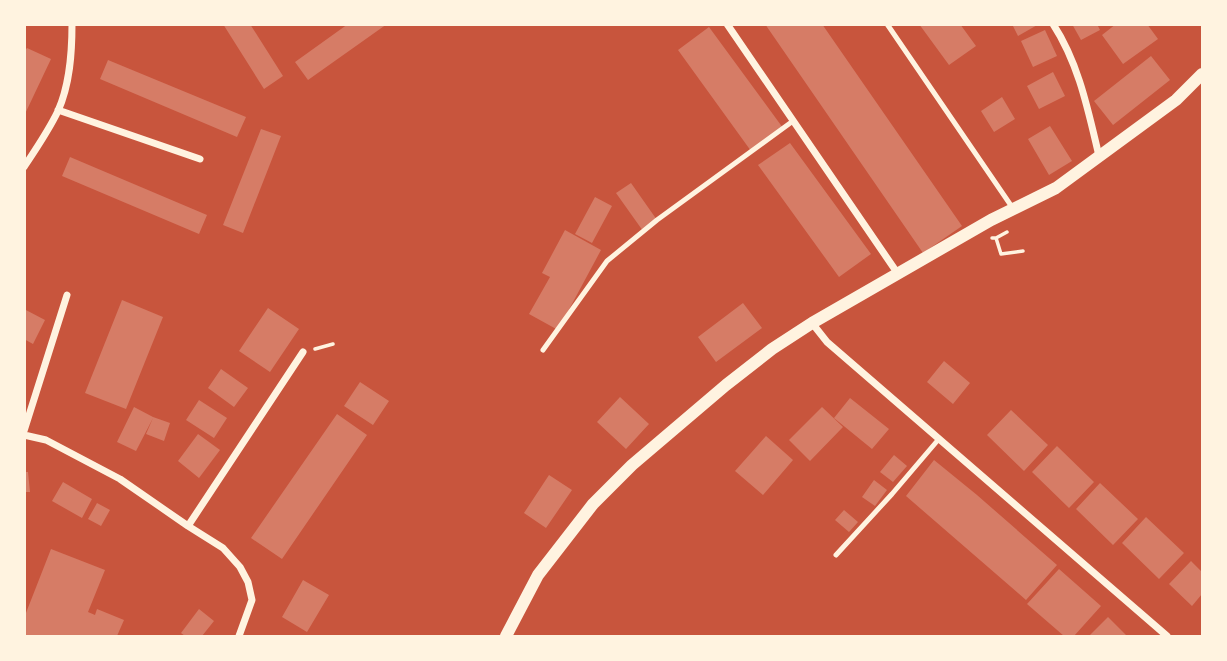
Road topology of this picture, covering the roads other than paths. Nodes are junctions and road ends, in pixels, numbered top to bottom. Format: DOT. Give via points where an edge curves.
graph roads {
  1 [pos="72,24"];
  2 [pos="727,24"];
  3 [pos="887,24"];
  4 [pos="1053,24"];
  5 [pos="1202,74"];
  6 [pos="58,110"];
  7 [pos="793,121"];
  8 [pos="1099,156"];
  9 [pos="200,159"];
  10 [pos="24,167"];
  11 [pos="1014,210"];
  12 [pos="898,274"];
  13 [pos="68,295"];
  14 [pos="813,323"];
  15 [pos="543,351"];
  16 [pos="303,352"];
  17 [pos="24,433"];
  18 [pos="938,440"];
  19 [pos="188,526"];
  20 [pos="836,555"];
  21 [pos="239,636"];
  22 [pos="506,636"];
  23 [pos="1167,636"];
  1 -- 6 [label="street" via="67,81"];
  2 -- 7 [label="street"];
  3 -- 11 [label="lane"];
  4 -- 8 [label="street" via="1081,81"];
  5 -- 8 [label="street" via="1176,100"];
  6 -- 9 [label="street"];
  6 -- 10 [label="street"];
  7 -- 12 [label="street"];
  7 -- 15 [label="lane" via="607,261"];
  8 -- 11 [label="street" via="1056,188"];
  11 -- 12 [label="street"];
  12 -- 14 [label="street"];
  13 -- 17 [label="street"];
  14 -- 18 [label="street" via="827,342"];
  14 -- 22 [label="street" via="726,385 593,504 538,575"];
  16 -- 19 [label="street"];
  17 -- 19 [label="street" via="120,479"];
  18 -- 20 [label="lane"];
  18 -- 23 [label="street"];
  19 -- 21 [label="street" via="223,548 248,582 252,600"];
}
